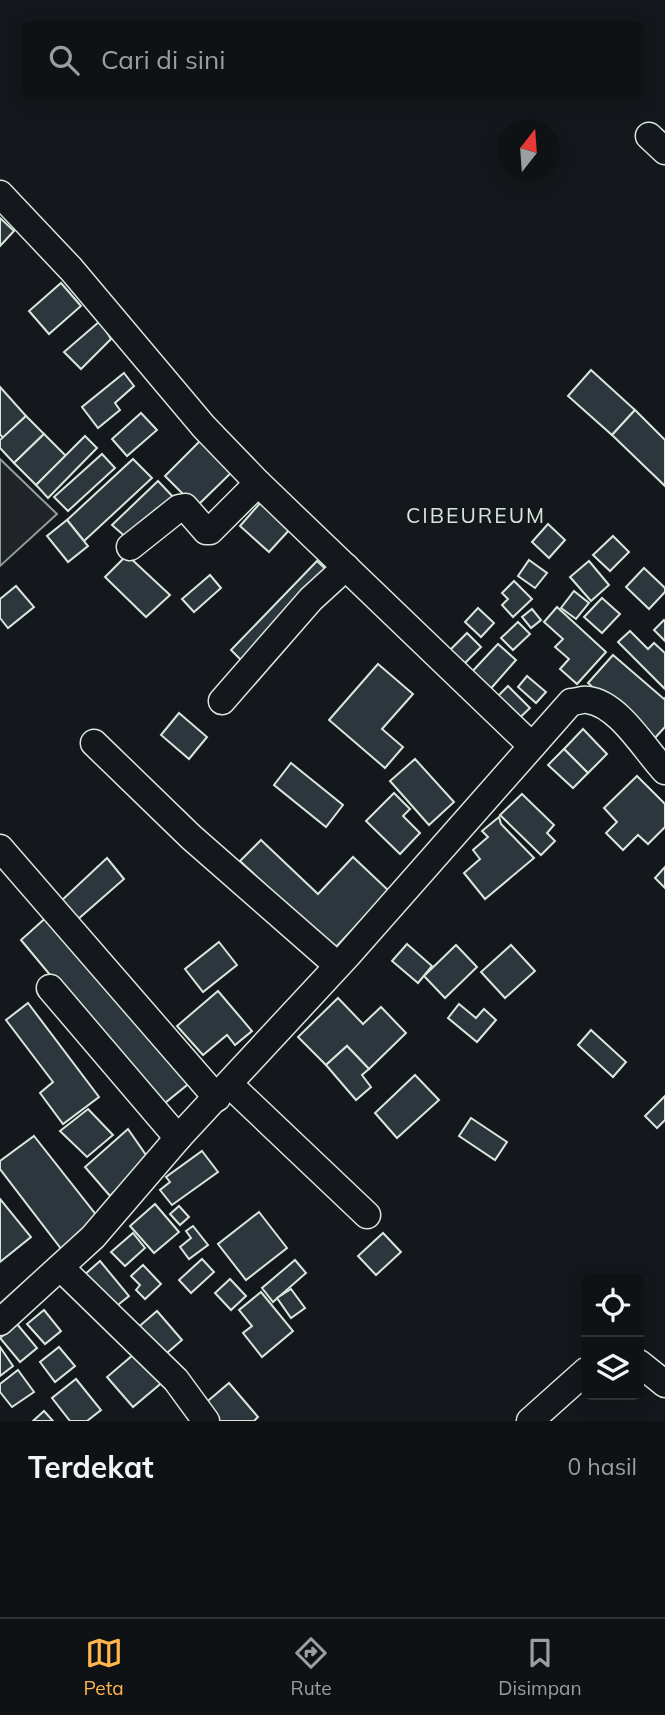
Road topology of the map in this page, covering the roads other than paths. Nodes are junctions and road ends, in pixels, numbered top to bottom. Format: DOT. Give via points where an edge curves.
graph roads {
  1 [pos="0,194"];
  2 [pos="258,483"];
  3 [pos="130,547"];
  4 [pos="346,567"];
  5 [pos="222,701"];
  6 [pos="94,743"];
  7 [pos="532,746"];
  8 [pos="660,756"];
  9 [pos="0,848"];
  10 [pos="337,965"];
  11 [pos="50,988"];
  12 [pos="223,1091"];
  13 [pos="178,1138"];
  14 [pos="367,1216"];
  15 [pos="61,1268"];
  16 [pos="0,1322"];
  17 [pos="644,1367"];
  18 [pos="581,1375"];
  19 [pos="665,1384"];
  20 [pos="206,1421"];
  21 [pos="530,1421"];
  1 -- 2 [label="street"];
  2 -- 3 [label="street" via="210,531 185,508 179,508"];
  2 -- 4 [label="street"];
  4 -- 5 [label="street"];
  4 -- 7 [label="street"];
  6 -- 10 [label="street" via="191,837"];
  7 -- 8 [label="street" via="571,702 587,700 604,707"];
  7 -- 10 [label="street"];
  9 -- 12 [label="street"];
  10 -- 12 [label="street"];
  11 -- 13 [label="street"];
  12 -- 13 [label="street"];
  12 -- 14 [label="street"];
  13 -- 15 [label="street"];
  15 -- 16 [label="street"];
  15 -- 20 [label="street" via="176,1380"];
  17 -- 19 [label="street"];
  18 -- 21 [label="street"];
}
